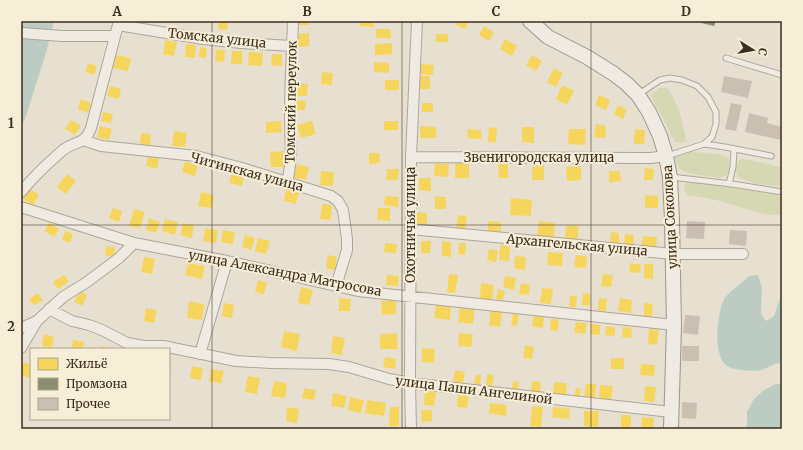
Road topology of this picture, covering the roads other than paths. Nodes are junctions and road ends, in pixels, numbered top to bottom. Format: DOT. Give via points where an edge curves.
graph roads {
  1 [pos="293,21"];
  2 [pos="417,21"];
  3 [pos="530,21"];
  4 [pos="119,23"];
  5 [pos="21,33"];
  6 [pos="115,36"];
  7 [pos="292,46"];
  8 [pos="726,58"];
  9 [pos="782,75"];
  10 [pos="638,95"];
  11 [pos="83,140"];
  12 [pos="704,144"];
  13 [pos="734,149"];
  14 [pos="666,156"];
  15 [pos="771,156"];
  16 [pos="411,157"];
  17 [pos="670,177"];
  18 [pos="287,182"];
  19 [pos="729,184"];
  20 [pos="21,192"];
  21 [pos="782,192"];
  22 [pos="21,207"];
  23 [pos="410,229"];
  24 [pos="134,243"];
  25 [pos="673,254"];
  26 [pos="744,254"];
  27 [pos="227,261"];
  28 [pos="336,286"];
  29 [pos="410,297"];
  30 [pos="49,309"];
  31 [pos="37,320"];
  32 [pos="674,325"];
  33 [pos="21,328"];
  34 [pos="21,348"];
  35 [pos="200,354"];
  36 [pos="410,383"];
  37 [pos="670,412"];
  38 [pos="411,429"];
  39 [pos="671,429"];
  1 -- 7 [label="street, Томский переулок"];
  2 -- 16 [label="street, Охотничья улица"];
  3 -- 10 [label="main road, улица Соколова" via="548,36 614,74"];
  4 -- 6 [label="street"];
  4 -- 7 [label="street, Томская улица" via="203,39"];
  5 -- 6 [label="street"];
  6 -- 11 [label="street" via="91,128"];
  7 -- 18 [label="street, Томский переулок" via="291,160"];
  8 -- 9 [label="lane"];
  10 -- 12 [label="lane" via="660,80 670,78 697,86 708,97 716,112 712,137"];
  10 -- 14 [label="main road, улица Соколова" via="649,112"];
  11 -- 18 [label="street, Читинская улица" via="101,146 196,156"];
  11 -- 20 [label="street" via="64,149"];
  12 -- 13 [label="lane"];
  12 -- 14 [label="lane"];
  13 -- 15 [label="lane"];
  13 -- 19 [label="lane"];
  14 -- 16 [label="street, Звенигородская улица"];
  14 -- 17 [label="main road, улица Соколова"];
  16 -- 23 [label="street, Охотничья улица"];
  17 -- 19 [label="lane"];
  17 -- 25 [label="main road, улица Соколова"];
  18 -- 28 [label="street, Читинская улица" via="331,196 338,201 343,210 347,250"];
  19 -- 21 [label="lane"];
  22 -- 24 [label="street, улица Александра Матросова"];
  23 -- 25 [label="street, Архангельская улица"];
  23 -- 29 [label="street, Охотничья улица"];
  24 -- 27 [label="street, улица Александра Матросова"];
  24 -- 30 [label="street" via="119,258"];
  25 -- 26 [label="street, Архангельская улица"];
  25 -- 32 [label="main road, улица Соколова"];
  27 -- 28 [label="street, улица Александра Матросова"];
  27 -- 35 [label="street"];
  28 -- 29 [label="street, улица Александра Матросова"];
  29 -- 32 [label="street, улица Александра Матросова"];
  29 -- 36 [label="street, Охотничья улица"];
  30 -- 31 [label="street"];
  30 -- 35 [label="street, улица Паши Ангелиной" via="127,343 163,346"];
  31 -- 33 [label="street"];
  31 -- 34 [label="street"];
  32 -- 37 [label="main road, улица Соколова"];
  35 -- 36 [label="street, улица Паши Ангелиной" via="243,361 329,364"];
  36 -- 37 [label="street, улица Паши Ангелиной"];
  36 -- 38 [label="street, Охотничья улица"];
  37 -- 39 [label="main road, улица Соколова"];
}
